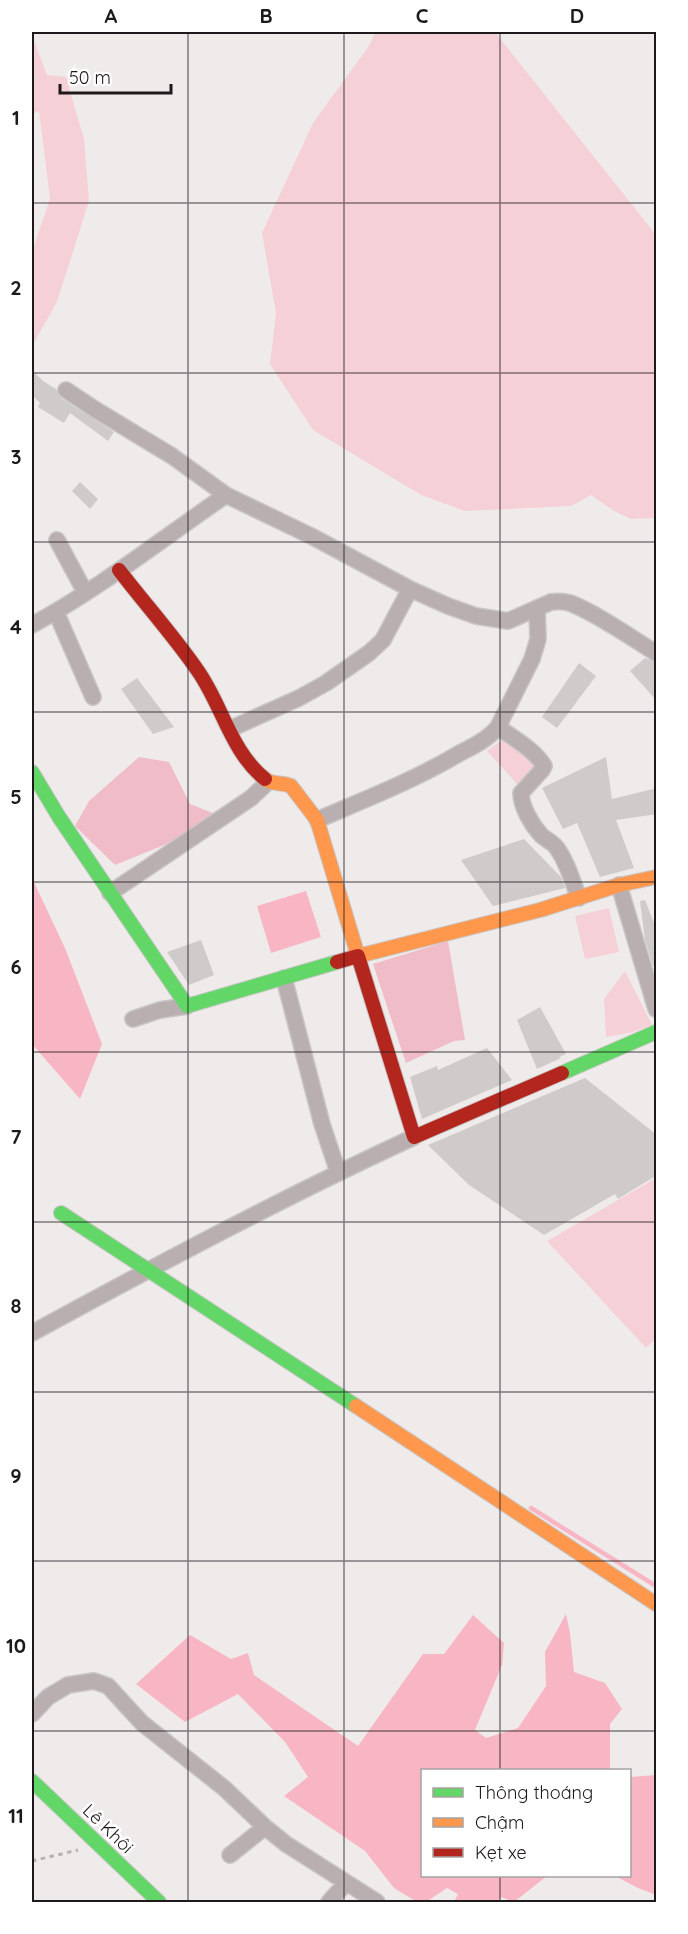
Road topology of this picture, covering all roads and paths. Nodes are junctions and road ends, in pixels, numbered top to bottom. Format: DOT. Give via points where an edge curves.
graph roads {
  1 [pos="66,390"];
  2 [pos="226,495"];
  3 [pos="57,540"];
  4 [pos="119,570"];
  5 [pos="410,589"];
  6 [pos="85,592"];
  7 [pos="537,608"];
  8 [pos="56,612"];
  9 [pos="32,625"];
  10 [pos="657,653"];
  11 [pos="93,697"];
  12 [pos="498,727"];
  13 [pos="230,729"];
  14 [pos="32,772"];
  15 [pos="268,782"];
  16 [pos="318,820"];
  17 [pos="657,877"];
  18 [pos="619,885"];
  19 [pos="110,893"];
  20 [pos="579,898"];
  21 [pos="358,956"];
  22 [pos="284,978"];
  23 [pos="187,1006"];
  24 [pos="657,1009"];
  25 [pos="133,1019"];
  26 [pos="657,1032"];
  27 [pos="414,1137"];
  28 [pos="338,1172"];
  29 [pos="61,1213"];
  30 [pos="149,1269"];
  31 [pos="32,1333"];
  32 [pos="657,1604"];
  33 [pos="32,1714"];
  34 [pos="32,1781"];
  35 [pos="265,1827"];
  36 [pos="100,1846"];
  37 [pos="230,1855"];
  38 [pos="32,1861"];
  39 [pos="346,1882"];
  40 [pos="159,1902"];
  41 [pos="329,1902"];
  42 [pos="377,1902"];
  1 -- 2 [label="street" via="186,465"];
  2 -- 4 [label="street"];
  2 -- 5 [label="street"];
  3 -- 6 [label="street"];
  4 -- 6 [label="street"];
  4 -- 13 [label="street" via="188,657"];
  5 -- 7 [label="street" via="495,620 513,620"];
  5 -- 13 [label="street" via="383,640 369,653 299,698"];
  6 -- 8 [label="street"];
  7 -- 10 [label="street" via="568,602"];
  7 -- 12 [label="street" via="538,639 532,658"];
  8 -- 9 [label="street"];
  8 -- 11 [label="street"];
  12 -- 16 [label="street" via="487,738 410,780"];
  12 -- 20 [label="street" via="544,766 521,793 521,799 538,831 555,845"];
  13 -- 15 [label="street" via="254,770"];
  14 -- 19 [label="street"];
  15 -- 16 [label="street" via="291,786"];
  15 -- 19 [label="street" via="251,798"];
  16 -- 21 [label="street"];
  17 -- 18 [label="street"];
  18 -- 20 [label="street"];
  18 -- 24 [label="street"];
  19 -- 23 [label="street"];
  20 -- 21 [label="street"];
  21 -- 22 [label="street"];
  21 -- 27 [label="street"];
  22 -- 23 [label="street"];
  22 -- 28 [label="street"];
  23 -- 25 [label="street"];
  26 -- 27 [label="street"];
  27 -- 28 [label="street"];
  28 -- 30 [label="street"];
  29 -- 30 [label="street"];
  30 -- 31 [label="street"];
  30 -- 32 [label="street"];
  33 -- 35 [label="street" via="57,1690 88,1681 101,1682 142,1723 225,1788"];
  34 -- 36 [label="street, Lê Khôi"];
  35 -- 37 [label="street"];
  35 -- 39 [label="street"];
  36 -- 38 [label="path"];
  36 -- 40 [label="street, Lê Khôi"];
  39 -- 41 [label="street"];
  39 -- 42 [label="street"];
}
